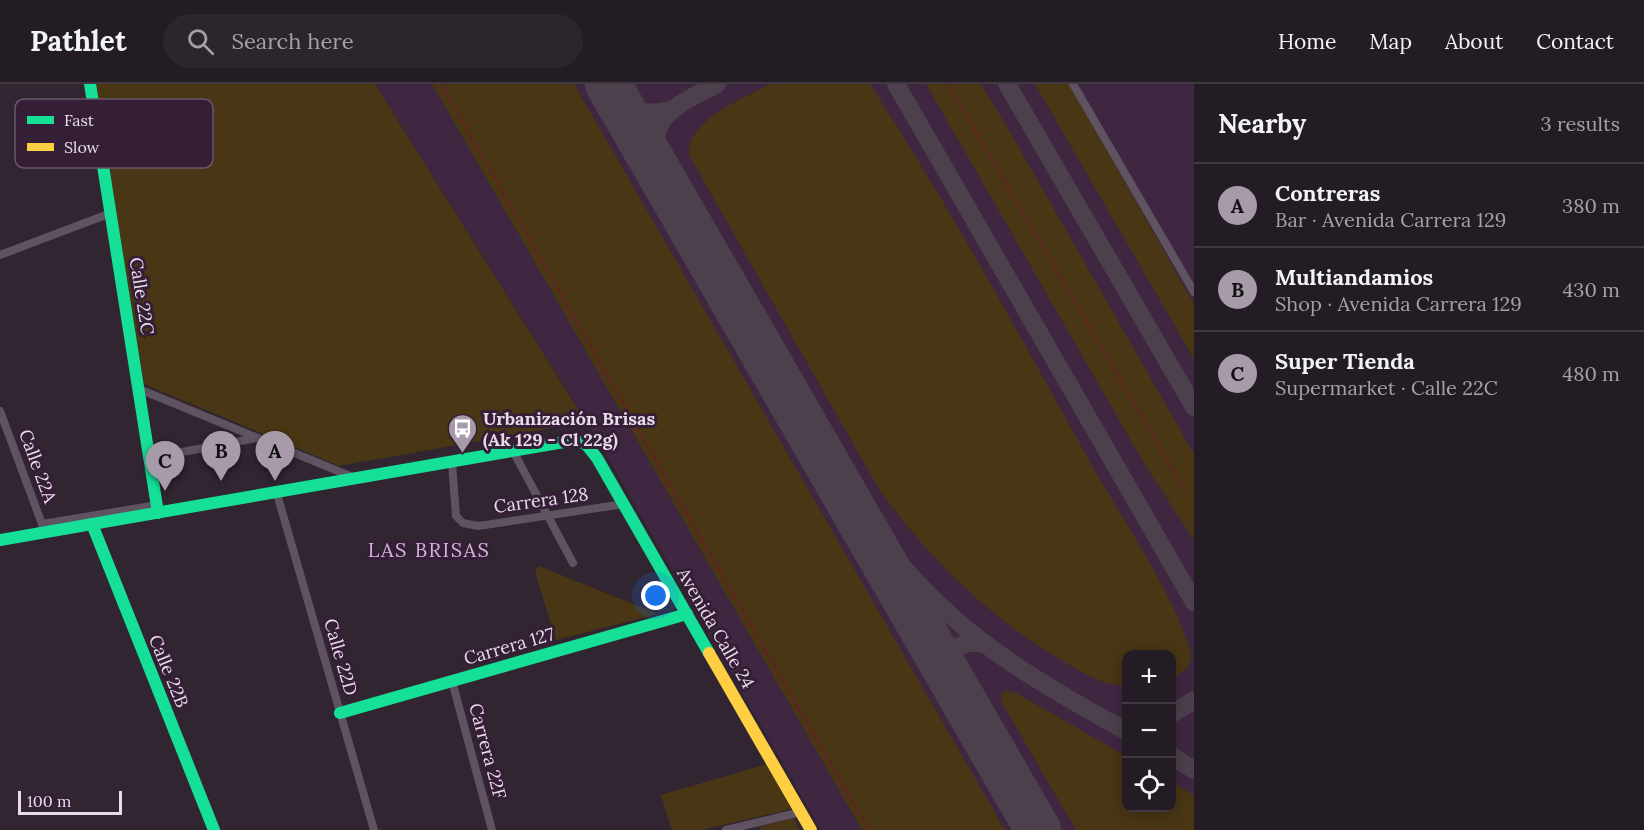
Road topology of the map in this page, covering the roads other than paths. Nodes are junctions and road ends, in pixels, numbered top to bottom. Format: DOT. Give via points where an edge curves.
graph roads {
  1 [pos="90,84"];
  2 [pos="1073,84"];
  3 [pos="92,99"];
  4 [pos="104,168"];
  5 [pos="111,213"];
  6 [pos="0,255"];
  7 [pos="1194,292"];
  8 [pos="139,389"];
  9 [pos="0,411"];
  10 [pos="258,438"];
  11 [pos="513,452"];
  12 [pos="150,458"];
  13 [pos="452,462"];
  14 [pos="357,479"];
  15 [pos="277,494"];
  16 [pos="624,504"];
  17 [pos="158,509"];
  18 [pos="548,518"];
  19 [pos="92,524"];
  20 [pos="44,528"];
  21 [pos="0,540"];
  22 [pos="573,563"];
  23 [pos="687,614"];
  24 [pos="452,681"];
  25 [pos="340,713"];
  26 [pos="801,812"];
  27 [pos="755,827"];
  28 [pos="214,830"];
  29 [pos="374,830"];
  30 [pos="492,830"];
  31 [pos="726,830"];
  32 [pos="811,830"];
  1 -- 3 [label="street, Calle 22C"];
  2 -- 7 [label="street"];
  4 -- 5 [label="street, Calle 22C"];
  5 -- 6 [label="street"];
  5 -- 8 [label="street, Calle 22C"];
  8 -- 10 [label="street"];
  8 -- 12 [label="street, Calle 22C"];
  9 -- 20 [label="street, Calle 22A"];
  10 -- 12 [label="street"];
  10 -- 14 [label="street"];
  11 -- 13 [label="street"];
  11 -- 16 [label="street, Avenida Calle 24" via="570,441 588,445"];
  11 -- 18 [label="street"];
  12 -- 17 [label="street, Calle 22C"];
  13 -- 14 [label="street"];
  13 -- 18 [label="street, Carrera 128" via="456,516 463,523 478,526"];
  14 -- 15 [label="street"];
  15 -- 17 [label="street"];
  15 -- 25 [label="street, Calle 22D"];
  16 -- 18 [label="street, Carrera 128"];
  16 -- 23 [label="street, Avenida Calle 24"];
  17 -- 19 [label="street"];
  17 -- 20 [label="street"];
  18 -- 22 [label="street"];
  19 -- 20 [label="street"];
  19 -- 28 [label="street, Calle 22B"];
  20 -- 21 [label="street"];
  23 -- 24 [label="street, Carrera 127"];
  23 -- 26 [label="street, Avenida Calle 24"];
  24 -- 25 [label="street, Carrera 127"];
  24 -- 30 [label="street, Carrera 22F"];
  25 -- 29 [label="street, Calle 22D"];
  26 -- 27 [label="street"];
  26 -- 32 [label="street, Avenida Calle 24"];
  27 -- 31 [label="street"];
}
